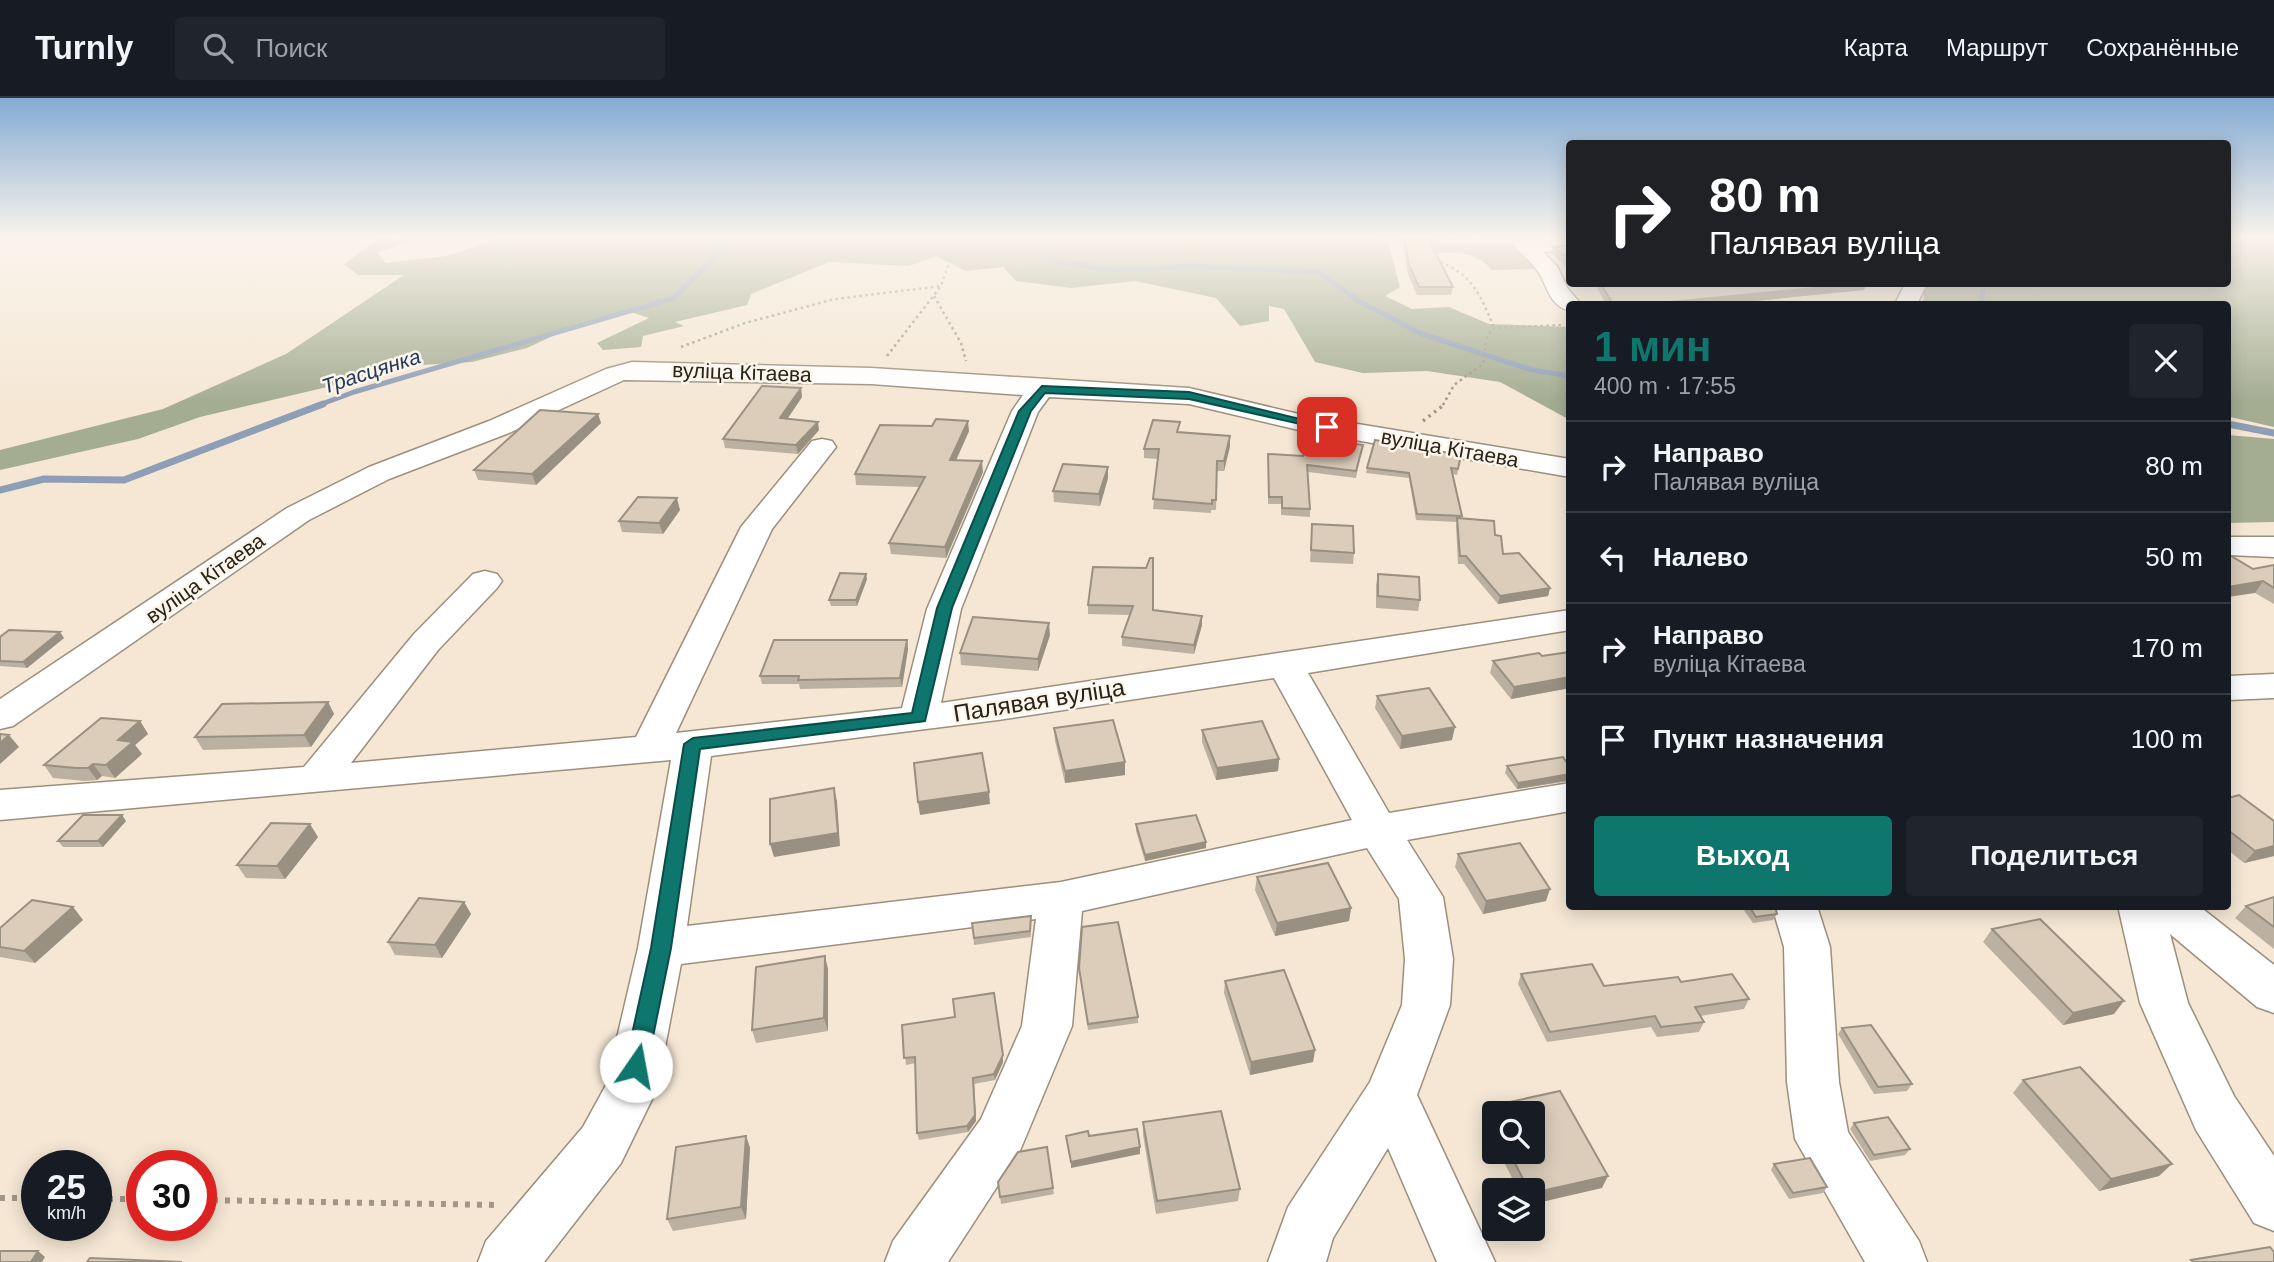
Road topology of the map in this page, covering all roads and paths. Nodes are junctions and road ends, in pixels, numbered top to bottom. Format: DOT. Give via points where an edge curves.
graph roads {
  1 [pos="882,293"];
  2 [pos="936,293"];
  3 [pos="1477,293"];
  4 [pos="934,296"];
  5 [pos="1566,324"];
  6 [pos="1494,328"];
  7 [pos="678,348"];
  8 [pos="871,376"];
  9 [pos="978,382"];
  10 [pos="1042,389"];
  11 [pos="1375,435"];
  12 [pos="822,447"];
  13 [pos="1566,467"];
  14 [pos="2231,546"];
  15 [pos="2274,547"];
  16 [pos="485,581"];
  17 [pos="1566,621"];
  18 [pos="1285,664"];
  19 [pos="2274,686"];
  20 [pos="2231,688"];
  21 [pos="0,717"];
  22 [pos="919,718"];
  23 [pos="671,746"];
  24 [pos="316,779"];
  25 [pos="1566,798"];
  26 [pos="0,805"];
  27 [pos="1378,830"];
  28 [pos="1061,899"];
  29 [pos="1795,910"];
  30 [pos="2141,910"];
  31 [pos="2172,910"];
  32 [pos="661,948"];
  33 [pos="2274,993"];
  34 [pos="1391,1095"];
  35 [pos="0,1198"];
  36 [pos="21,1198"];
  37 [pos="217,1200"];
  38 [pos="2274,1204"];
  39 [pos="553,1206"];
  40 [pos="507,1262"];
  41 [pos="914,1262"];
  42 [pos="1297,1262"];
  43 [pos="1466,1262"];
  44 [pos="1898,1262"];
  1 -- 7 [label="path" via="835,299 745,323"];
  2 -- 4 [label="path"];
  3 -- 6 [label="path"];
  4 -- 8 [label="path"];
  4 -- 9 [label="path"];
  5 -- 6 [label="path"];
  6 -- 11 [label="path" via="1487,336 1483,365 1454,385 1447,402 1419,424"];
  8 -- 9 [label="street, вуліца Кітаева"];
  8 -- 21 [label="street, вуліца Кітаева" via="651,369 615,373 499,427 379,472 298,514"];
  9 -- 10 [label="street, вуліца Кітаева"];
  10 -- 11 [label="street, вуліца Кітаева" via="1189,396"];
  10 -- 22 [label="street" via="1025,411 944,608"];
  11 -- 13 [label="street, вуліца Кітаева"];
  12 -- 23 [label="street" via="757,527"];
  14 -- 15 [label="street"];
  16 -- 24 [label="street" via="426,642"];
  17 -- 18 [label="street, Палявая вуліца"];
  18 -- 22 [label="street, Палявая вуліца"];
  18 -- 27 [label="street"];
  19 -- 20 [label="street"];
  22 -- 23 [label="street, Палявая вуліца"];
  23 -- 24 [label="street"];
  23 -- 32 [label="street"];
  24 -- 26 [label="street"];
  25 -- 27 [label="street"];
  27 -- 28 [label="street"];
  27 -- 34 [label="street" via="1421,897 1429,959 1426,1005"];
  28 -- 32 [label="street"];
  28 -- 41 [label="street" via="1048,1026 1000,1136"];
  29 -- 44 [label="street" via="1807,947 1813,1082 1822,1139"];
  30 -- 38 [label="street" via="2164,1003 2216,1113"];
  31 -- 33 [label="street"];
  32 -- 39 [label="street" via="631,1089 601,1145"];
  34 -- 42 [label="street" via="1308,1227"];
  34 -- 43 [label="street"];
  35 -- 36 [label="path"];
  37 -- 39 [label="path"];
  39 -- 40 [label="street"];
}
